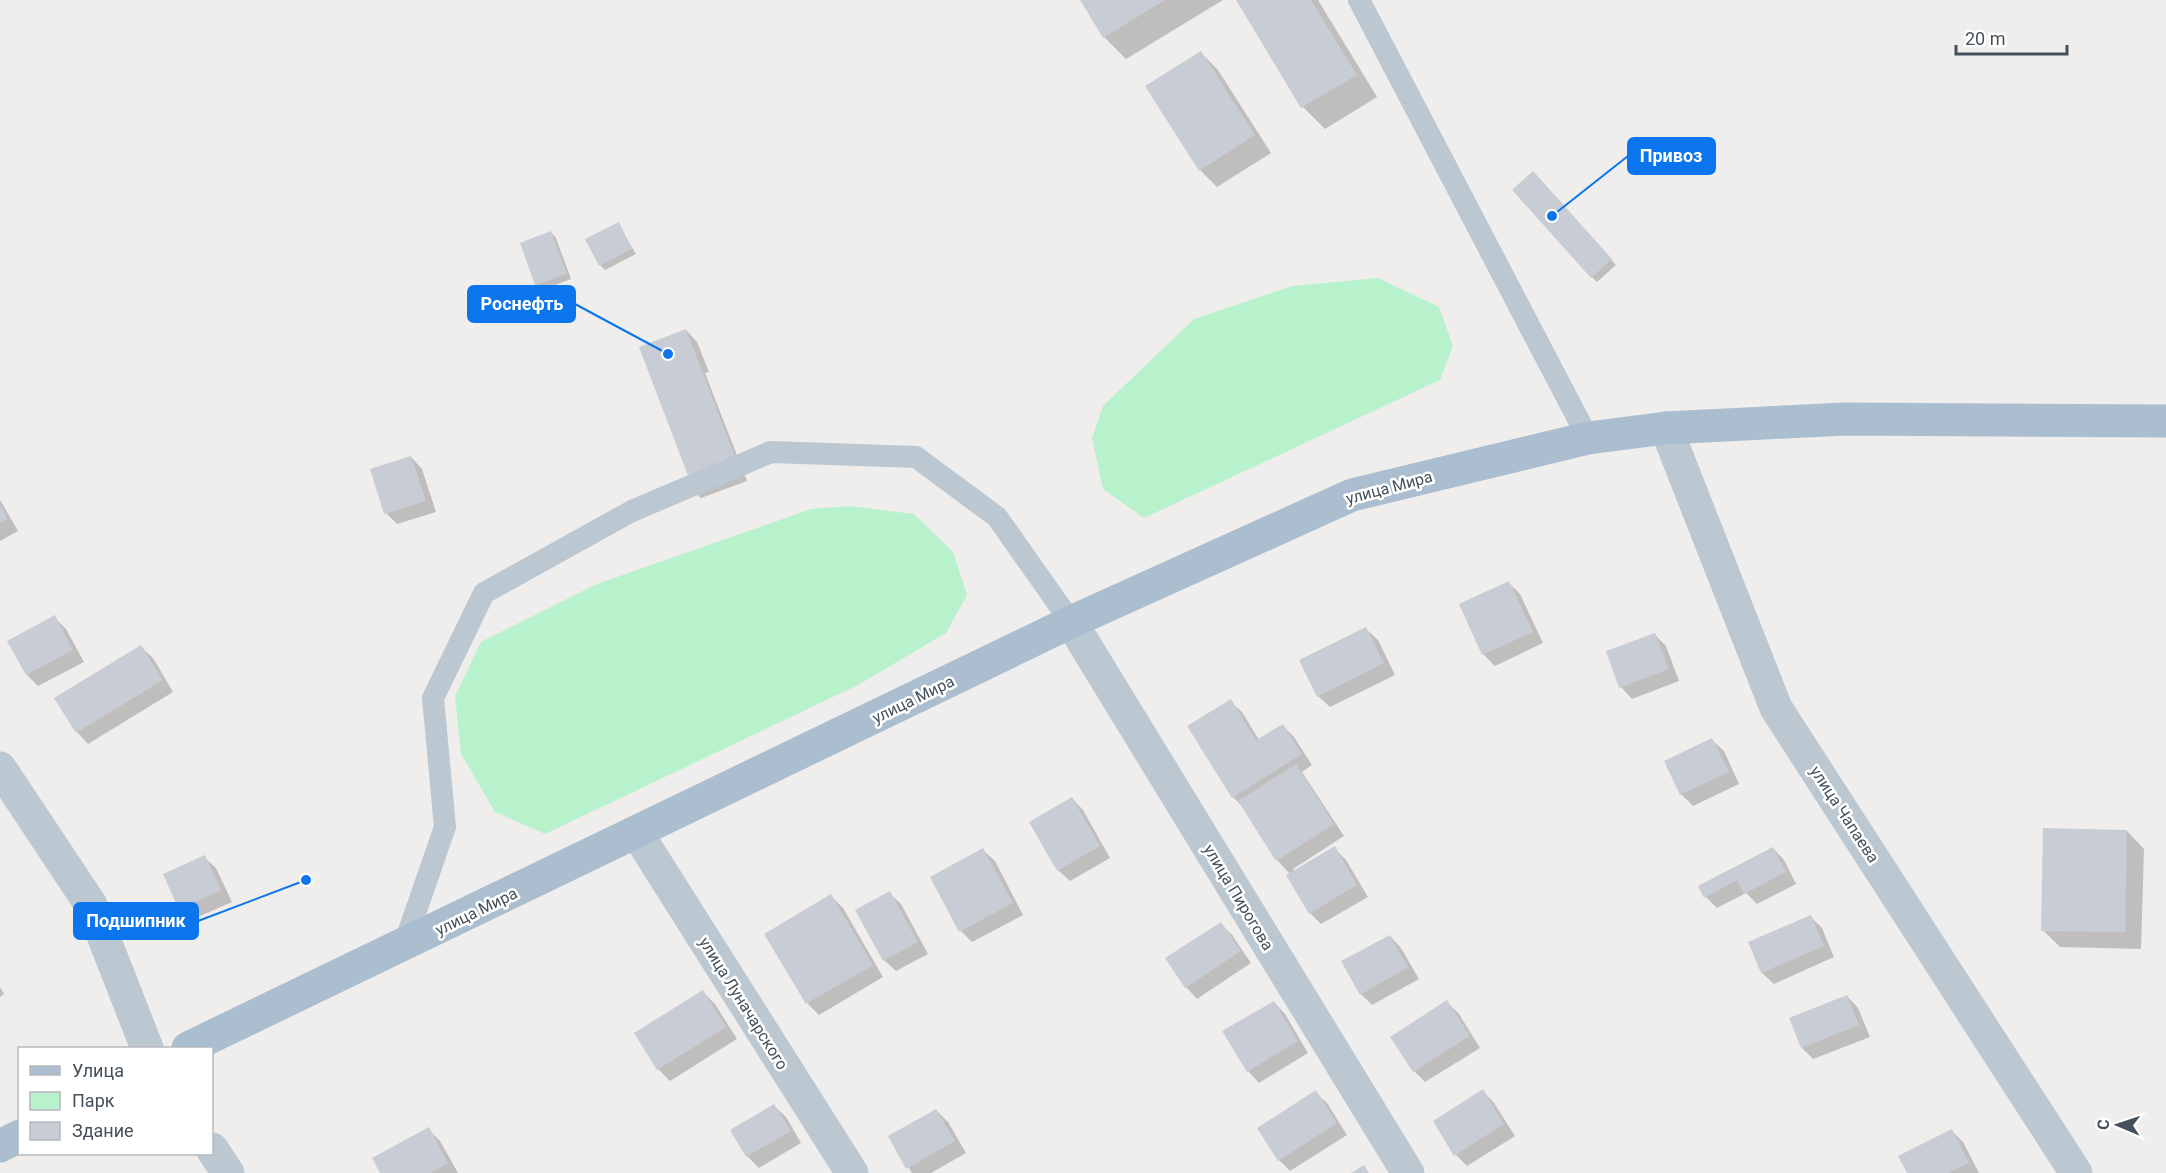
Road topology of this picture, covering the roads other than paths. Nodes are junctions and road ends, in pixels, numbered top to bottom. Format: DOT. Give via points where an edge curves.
graph roads {
  1 [pos="1359,0"];
  2 [pos="2166,421"];
  3 [pos="1666,428"];
  4 [pos="1588,438"];
  5 [pos="1071,622"];
  6 [pos="0,768"];
  7 [pos="637,833"];
  8 [pos="404,945"];
  9 [pos="147,1047"];
  10 [pos="190,1047"];
  11 [pos="18,1137"];
  12 [pos="0,1146"];
  13 [pos="213,1150"];
  14 [pos="228,1173"];
  15 [pos="852,1173"];
  16 [pos="1408,1173"];
  17 [pos="2076,1173"];
  1 -- 4 [label="lane"];
  2 -- 3 [label="main road, улица Мира" via="1845,419"];
  3 -- 4 [label="main road, улица Мира"];
  3 -- 17 [label="street, улица Чапаева" via="1776,708"];
  4 -- 5 [label="main road, улица Мира" via="1352,495"];
  5 -- 7 [label="main road, улица Мира"];
  5 -- 8 [label="lane" via="997,517 916,457 771,452 632,511 484,593 433,698 445,827"];
  5 -- 16 [label="street, улица Пирогова"];
  6 -- 9 [label="street" via="91,905"];
  7 -- 8 [label="main road, улица Мира"];
  7 -- 15 [label="street, улица Луначарского"];
  8 -- 10 [label="main road, улица Мира"];
  11 -- 12 [label="main road"];
  13 -- 14 [label="street"];
}
